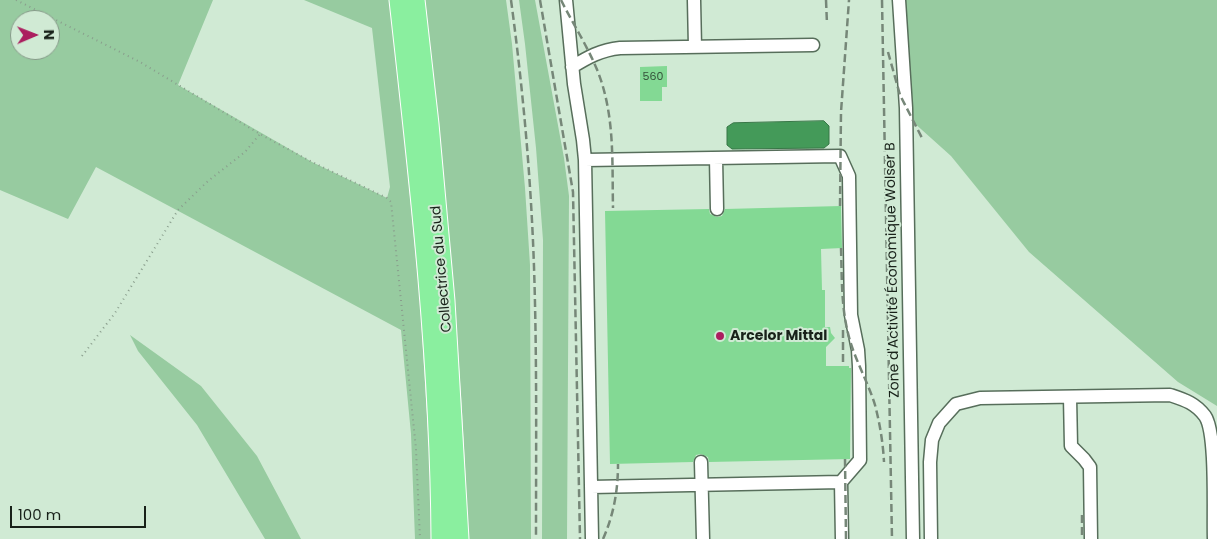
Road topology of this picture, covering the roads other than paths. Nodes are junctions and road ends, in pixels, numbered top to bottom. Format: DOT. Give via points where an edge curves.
graph roads {
  1 [pos="398,0"];
  2 [pos="415,0"];
  3 [pos="566,0"];
  4 [pos="694,0"];
  5 [pos="899,0"];
  6 [pos="813,45"];
  7 [pos="695,47"];
  8 [pos="572,67"];
  9 [pos="716,158"];
  10 [pos="585,160"];
  11 [pos="717,209"];
  12 [pos="1070,397"];
  13 [pos="701,462"];
  14 [pos="841,482"];
  15 [pos="702,485"];
  16 [pos="591,487"];
  17 [pos="441,539"];
  18 [pos="459,539"];
  19 [pos="592,539"];
  20 [pos="703,539"];
  21 [pos="842,539"];
  22 [pos="913,539"];
  23 [pos="931,539"];
  24 [pos="1091,539"];
  25 [pos="1214,539"];
  1 -- 17 [label="highway, Collectrice du Sud" via="429,300"];
  2 -- 18 [label="highway, Collectrice du Sud" via="445,301"];
  3 -- 8 [label="street"];
  4 -- 7 [label="street"];
  5 -- 22 [label="street, Zone d'Activité Économique Wolser B" via="906,108"];
  6 -- 7 [label="street"];
  7 -- 8 [label="street" via="605,50"];
  8 -- 10 [label="street"];
  9 -- 10 [label="street"];
  9 -- 11 [label="street"];
  9 -- 14 [label="street" via="840,156 849,176 851,315 859,358 860,460"];
  10 -- 16 [label="street"];
  12 -- 23 [label="street" via="980,398 956,404 939,423 932,440"];
  12 -- 24 [label="street" via="1071,446 1090,467"];
  12 -- 25 [label="street" via="1170,394 1192,402 1206,417 1212,440"];
  13 -- 15 [label="street"];
  14 -- 15 [label="street"];
  14 -- 21 [label="street"];
  15 -- 16 [label="street"];
  15 -- 20 [label="street"];
  16 -- 19 [label="street"];
}
